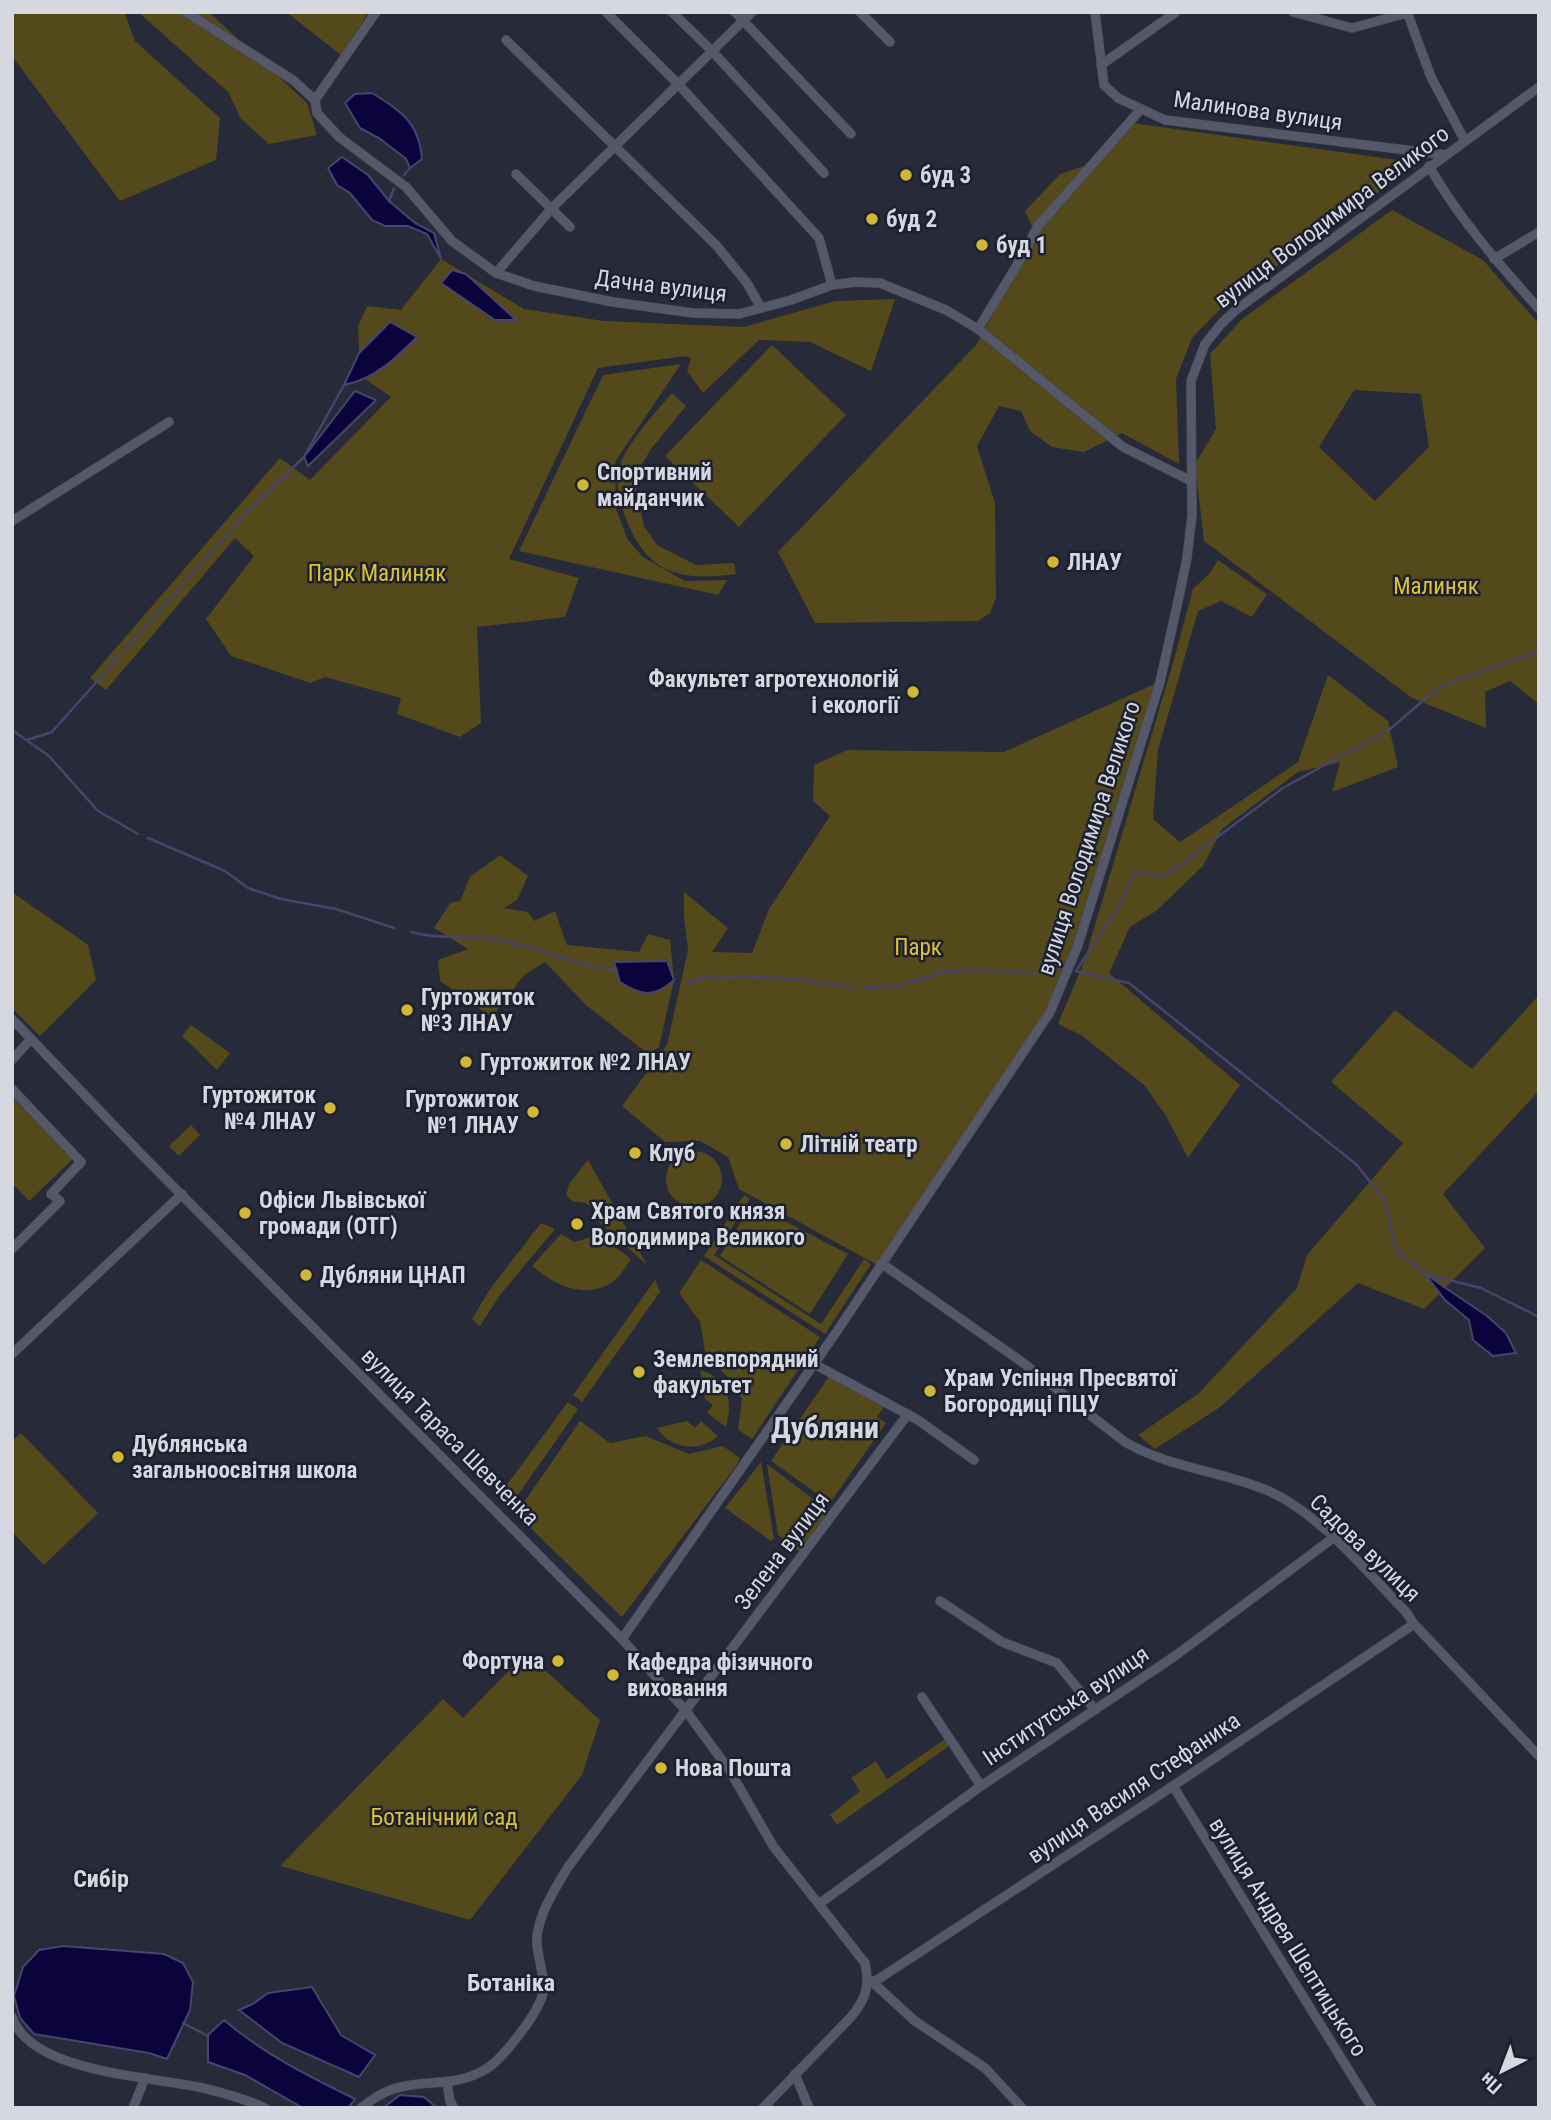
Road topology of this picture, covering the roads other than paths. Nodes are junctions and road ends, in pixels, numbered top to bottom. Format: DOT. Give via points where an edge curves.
graph roads {
  1 [pos="186,12"];
  2 [pos="376,12"];
  3 [pos="606,12"];
  4 [pos="672,12"];
  5 [pos="735,12"];
  6 [pos="752,12"];
  7 [pos="860,12"];
  8 [pos="1095,12"];
  9 [pos="1176,12"];
  10 [pos="1293,12"];
  11 [pos="1407,13"];
  12 [pos="744,21"];
  13 [pos="506,40"];
  14 [pos="890,42"];
  15 [pos="713,52"];
  16 [pos="1101,65"];
  17 [pos="678,84"];
  18 [pos="1539,87"];
  19 [pos="315,100"];
  20 [pos="1141,109"];
  21 [pos="851,134"];
  22 [pos="1465,141"];
  23 [pos="614,147"];
  24 [pos="1446,155"];
  25 [pos="1429,166"];
  26 [pos="824,173"];
  27 [pos="516,174"];
  28 [pos="552,208"];
  29 [pos="570,227"];
  30 [pos="1539,232"];
  31 [pos="1494,259"];
  32 [pos="496,273"];
  33 [pos="832,285"];
  34 [pos="761,308"];
  35 [pos="1539,309"];
  36 [pos="978,329"];
  37 [pos="169,422"];
  38 [pos="1191,481"];
  39 [pos="12,522"];
  40 [pos="12,1019"];
  41 [pos="32,1039"];
  42 [pos="12,1060"];
  43 [pos="12,1089"];
  44 [pos="183,1194"];
  45 [pos="12,1249"];
  46 [pos="881,1263"];
  47 [pos="12,1354"];
  48 [pos="814,1364"];
  49 [pos="908,1414"];
  50 [pos="974,1460"];
  51 [pos="1333,1538"];
  52 [pos="940,1601"];
  53 [pos="1414,1624"];
  54 [pos="622,1639"];
  55 [pos="922,1697"];
  56 [pos="1095,1710"];
  57 [pos="686,1712"];
  58 [pos="1539,1756"];
  59 [pos="981,1786"];
  60 [pos="1173,1786"];
  61 [pos="819,1904"];
  62 [pos="871,1980"];
  63 [pos="12,2017"];
  64 [pos="794,2074"];
  65 [pos="145,2078"];
  66 [pos="447,2083"];
  67 [pos="135,2105"];
  68 [pos="265,2108"];
  69 [pos="361,2108"];
  70 [pos="454,2108"];
  71 [pos="762,2108"];
  72 [pos="809,2108"];
  73 [pos="1022,2108"];
  74 [pos="1372,2108"];
  1 -- 19 [label="street, Дачна вулиця" via="293,80"];
  2 -- 19 [label="street"];
  3 -- 17 [label="street"];
  4 -- 15 [label="street"];
  5 -- 12 [label="street"];
  6 -- 12 [label="street"];
  7 -- 14 [label="street"];
  8 -- 16 [label="street, Малинова вулиця"];
  9 -- 16 [label="street"];
  10 -- 11 [label="street" via="1352,28"];
  11 -- 22 [label="street" via="1431,77"];
  12 -- 15 [label="street"];
  12 -- 21 [label="street"];
  13 -- 23 [label="street"];
  15 -- 17 [label="street"];
  15 -- 26 [label="street"];
  16 -- 20 [label="street, Малинова вулиця" via="1104,85"];
  17 -- 23 [label="street"];
  17 -- 33 [label="street" via="819,238"];
  18 -- 22 [label="street, вулиця Володимира Великого"];
  19 -- 32 [label="street, Дачна вулиця" via="317,113 339,137 406,187 452,241"];
  20 -- 24 [label="street, Малинова вулиця" via="1165,120"];
  20 -- 36 [label="street" via="1038,226"];
  22 -- 24 [label="street, вулиця Володимира Великого"];
  23 -- 28 [label="street"];
  23 -- 34 [label="street" via="716,245"];
  24 -- 25 [label="street, вулиця Володимира Великого"];
  25 -- 31 [label="street" via="1447,198"];
  25 -- 38 [label="street, вулиця Володимира Великого" via="1236,310 1213,334 1196,362 1191,381"];
  27 -- 28 [label="street"];
  28 -- 29 [label="street"];
  28 -- 32 [label="street"];
  30 -- 31 [label="street"];
  31 -- 35 [label="street"];
  32 -- 34 [label="street, Дачна вулиця" via="534,286 693,313 739,314"];
  33 -- 34 [label="street, Дачна вулиця"];
  33 -- 36 [label="street, Дачна вулиця" via="880,283 946,310"];
  36 -- 38 [label="street, Дачна вулиця" via="1122,447"];
  37 -- 39 [label="street"];
  38 -- 46 [label="street, вулиця Володимира Великого" via="1187,558 1160,682 1078,945 1050,1012"];
  40 -- 41 [label="street, вулиця Тараса Шевченка"];
  41 -- 42 [label="street"];
  41 -- 44 [label="street, вулиця Тараса Шевченка"];
  43 -- 45 [label="street" via="81,1162 51,1194 60,1201"];
  44 -- 47 [label="street"];
  44 -- 54 [label="street, вулиця Тараса Шевченка"];
  46 -- 48 [label="street, вулиця Володимира Великого"];
  46 -- 51 [label="street, Садова вулиця" via="1143,1453 1268,1491 1299,1508"];
  48 -- 49 [label="street"];
  48 -- 54 [label="street, вулиця Володимира Великого"];
  49 -- 50 [label="street"];
  49 -- 57 [label="street, Зелена вулиця"];
  51 -- 53 [label="street, Садова вулиця"];
  51 -- 56 [label="street, Інститутська вулиця"];
  52 -- 56 [label="street" via="1002,1642 1057,1663"];
  53 -- 58 [label="street, Садова вулиця"];
  53 -- 60 [label="street, вулиця Василя Стефаника"];
  54 -- 57 [label="street, вулиця Тараса Шевченка"];
  55 -- 59 [label="street"];
  56 -- 59 [label="street, Інститутська вулиця"];
  57 -- 61 [label="street, вулиця Тараса Шевченка" via="730,1771 774,1846"];
  57 -- 66 [label="street, Зелена вулиця" via="568,1867 544,1909 537,1937 543,1992 527,2021 501,2058 477,2074"];
  59 -- 61 [label="street, Інститутська вулиця"];
  60 -- 62 [label="street, вулиця Василя Стефаника"];
  60 -- 74 [label="street, вулиця Андрея Шептицького"];
  61 -- 62 [label="street, вулиця Тараса Шевченка" via="865,1963"];
  62 -- 64 [label="street" via="856,2011"];
  62 -- 73 [label="street, вулиця Тараса Шевченка" via="910,2018 985,2068"];
  63 -- 65 [label="street" via="15,2026 40,2050 78,2065"];
  64 -- 71 [label="street"];
  64 -- 72 [label="street"];
  65 -- 67 [label="street"];
  65 -- 68 [label="street" via="203,2088"];
  66 -- 69 [label="street, Зелена вулиця" via="395,2088"];
  66 -- 70 [label="street"];
}
